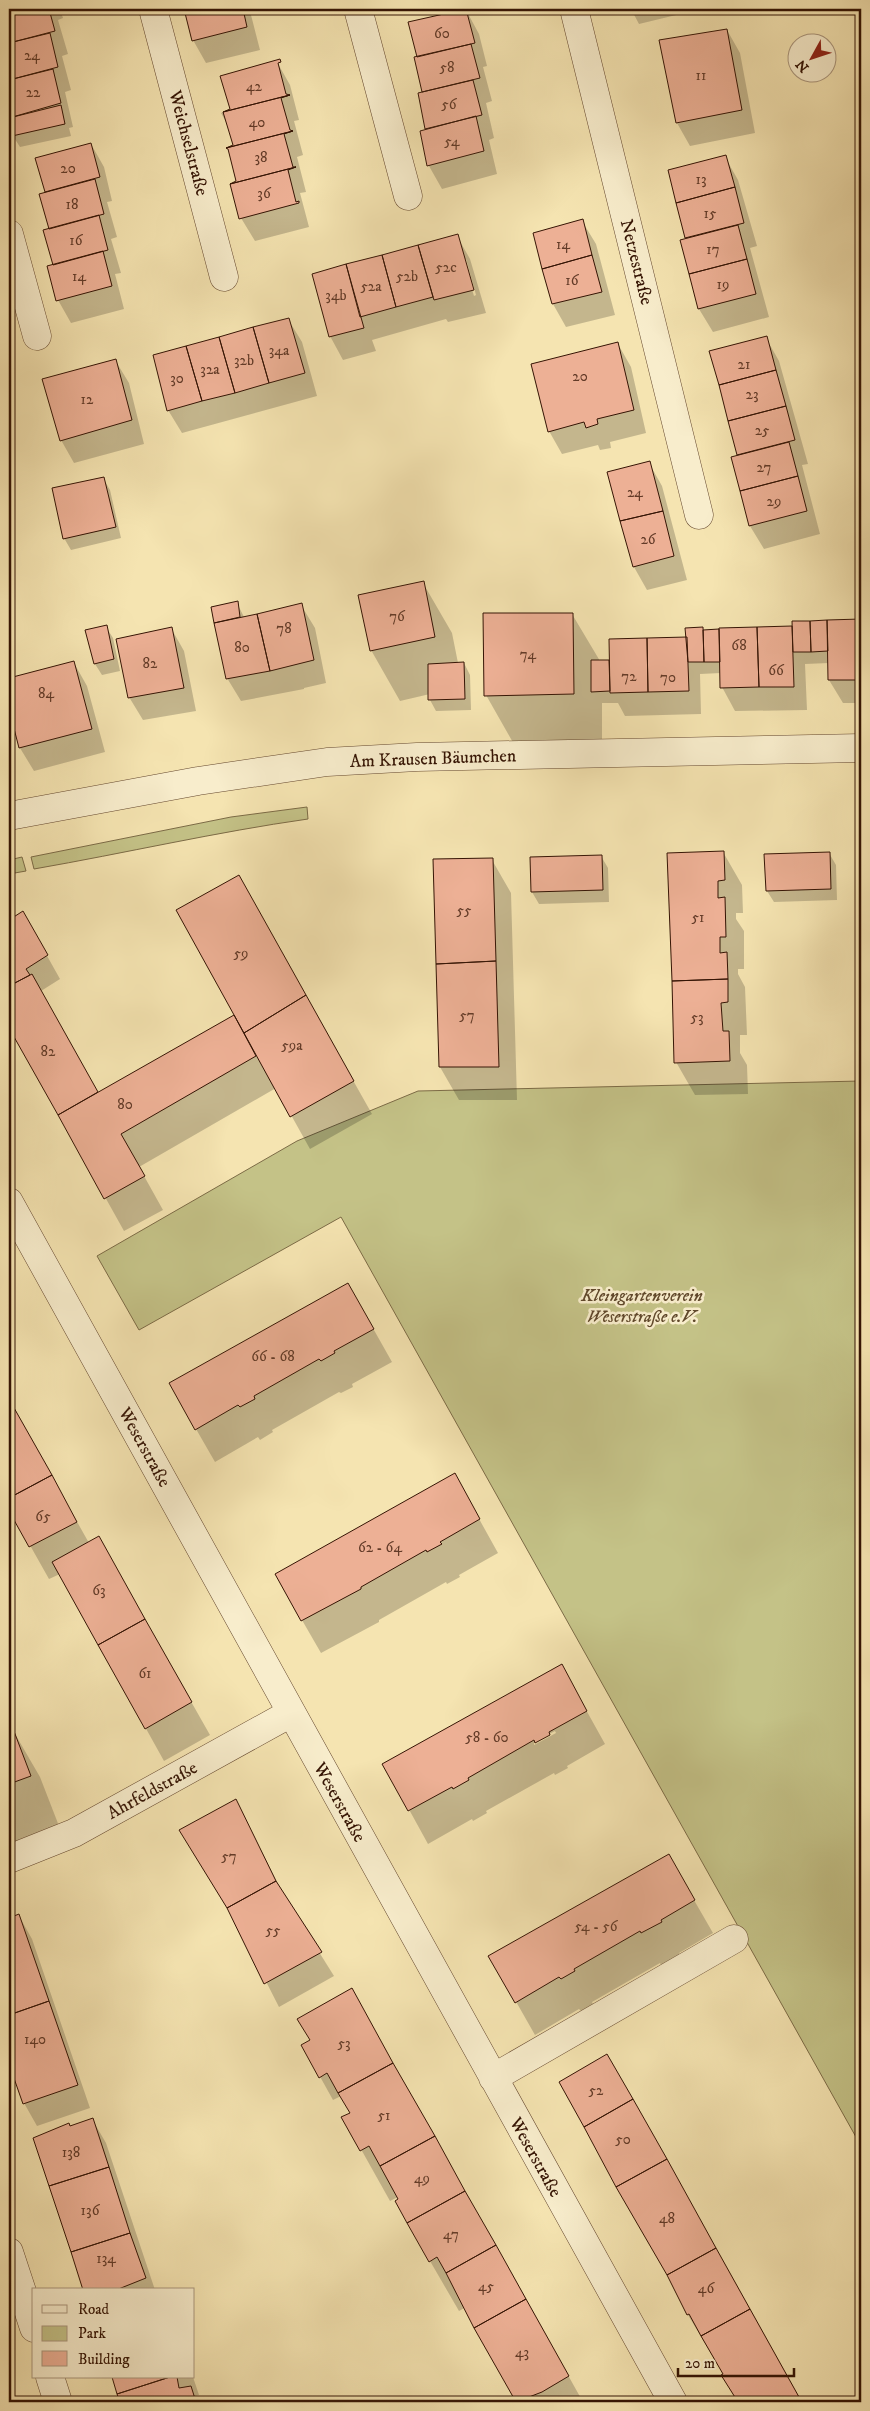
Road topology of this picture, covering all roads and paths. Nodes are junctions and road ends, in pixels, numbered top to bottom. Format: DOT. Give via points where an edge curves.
graph roads {
  1 [pos="153,9"];
  2 [pos="358,9"];
  3 [pos="574,9"];
  4 [pos="408,196"];
  5 [pos="9,234"];
  6 [pos="224,277"];
  7 [pos="37,336"];
  8 [pos="699,515"];
  9 [pos="861,748"];
  10 [pos="9,816"];
  11 [pos="9,1202"];
  12 [pos="291,1713"];
  13 [pos="9,1859"];
  14 [pos="734,1939"];
  15 [pos="493,2078"];
  16 [pos="9,2252"];
  17 [pos="32,2322"];
  18 [pos="50,2378"];
  19 [pos="58,2402"];
  20 [pos="672,2402"];
  1 -- 6 [label="street, Weichselstraße"];
  2 -- 4 [label="street"];
  3 -- 8 [label="street, Netzestraße"];
  5 -- 7 [label="street"];
  9 -- 10 [label="street, Am Krausen Bäumchen" via="417,757 327,762 198,781"];
  11 -- 12 [label="street, Weserstraße"];
  12 -- 13 [label="street, Ahrfeldstraße" via="74,1833"];
  12 -- 15 [label="street, Weserstraße"];
  14 -- 15 [label="street"];
  15 -- 20 [label="street, Weserstraße"];
  16 -- 17 [label="street"];
  18 -- 19 [label="street"];
}
